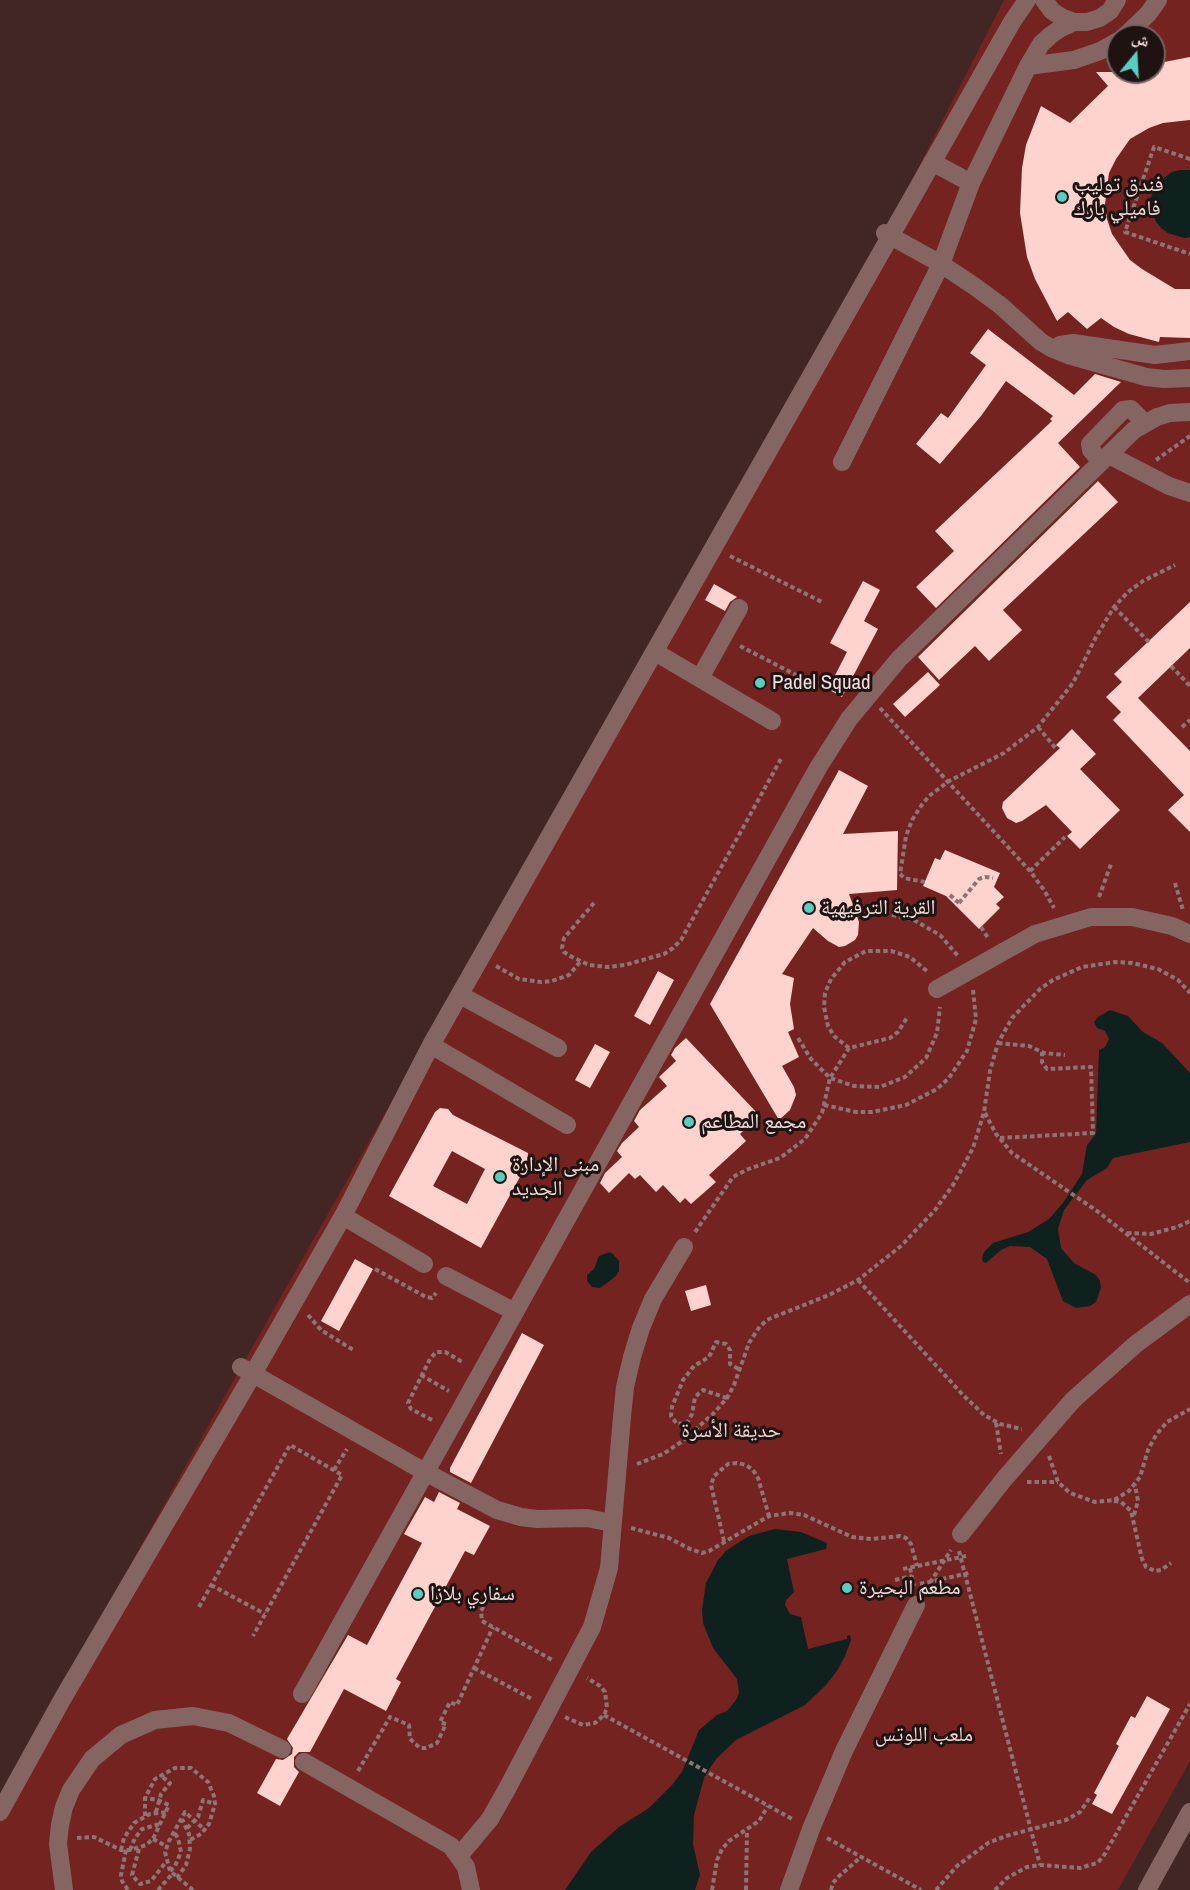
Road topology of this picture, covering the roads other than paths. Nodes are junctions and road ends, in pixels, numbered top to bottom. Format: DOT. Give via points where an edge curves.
graph roads {
  1 [pos="1027,0"];
  2 [pos="1044,0"];
  3 [pos="1118,0"];
  4 [pos="1158,0"];
  5 [pos="1074,22"];
  6 [pos="1138,24"];
  7 [pos="1106,48"];
  8 [pos="1028,66"];
  9 [pos="932,162"];
  10 [pos="971,183"];
  11 [pos="888,234"];
  12 [pos="941,264"];
  13 [pos="1053,349"];
  14 [pos="1190,351"];
  15 [pos="1190,378"];
  16 [pos="1190,412"];
  17 [pos="1105,458"];
  18 [pos="842,462"];
  19 [pos="1190,493"];
  20 [pos="739,608"];
  21 [pos="655,652"];
  22 [pos="700,678"];
  23 [pos="772,721"];
  24 [pos="1190,934"];
  25 [pos="937,989"];
  26 [pos="460,995"];
  27 [pos="431,1045"];
  28 [pos="558,1048"];
  29 [pos="567,1125"];
  30 [pos="343,1216"];
  31 [pos="684,1247"];
  32 [pos="424,1264"];
  33 [pos="446,1276"];
  34 [pos="1190,1304"];
  35 [pos="514,1312"];
  36 [pos="247,1371"];
  37 [pos="424,1472"];
  38 [pos="612,1523"];
  39 [pos="961,1534"];
  40 [pos="916,1605"];
  41 [pos="302,1695"];
  42 [pos="282,1749"];
  43 [pos="304,1762"];
  44 [pos="0,1812"];
  45 [pos="1190,1812"];
  46 [pos="459,1856"];
  47 [pos="64,1890"];
  48 [pos="471,1890"];
  49 [pos="789,1890"];
  50 [pos="1147,1890"];
  1 -- 9 [label="street"];
  2 -- 5 [label="street" via="1052,11"];
  3 -- 5 [label="street" via="1100,18"];
  4 -- 6 [label="street"];
  5 -- 8 [label="street" via="1046,40"];
  7 -- 8 [label="street" via="1074,60"];
  8 -- 10 [label="street"];
  9 -- 10 [label="street"];
  9 -- 11 [label="street"];
  10 -- 12 [label="street"];
  11 -- 12 [label="street"];
  11 -- 21 [label="street"];
  12 -- 13 [label="street" via="994,300"];
  12 -- 18 [label="street"];
  13 -- 14 [label="street" via="1073,343 1155,355"];
  13 -- 15 [label="street" via="1146,377"];
  16 -- 17 [label="street" via="1170,413 1145,423"];
  17 -- 19 [label="street"];
  17 -- 35 [label="street" via="899,659 849,719"];
  20 -- 22 [label="street"];
  21 -- 22 [label="street"];
  21 -- 26 [label="street"];
  22 -- 23 [label="street"];
  24 -- 25 [label="street" via="1132,917 1091,916 1035,934"];
  26 -- 27 [label="street"];
  26 -- 28 [label="street"];
  27 -- 29 [label="street"];
  27 -- 30 [label="street"];
  30 -- 32 [label="street"];
  30 -- 36 [label="street" via="293,1305"];
  31 -- 38 [label="street" via="653,1299 632,1357 624,1397"];
  33 -- 35 [label="street"];
  34 -- 39 [label="street" via="1136,1344 1073,1400"];
  35 -- 37 [label="street"];
  36 -- 37 [label="street"];
  36 -- 44 [label="street"];
  37 -- 38 [label="street" via="509,1514"];
  37 -- 41 [label="street"];
  38 -- 46 [label="street" via="607,1578 584,1647 490,1819"];
  40 -- 49 [label="street" via="844,1751"];
  42 -- 47 [label="street" via="247,1730 211,1718 174,1717 138,1726 106,1746 80,1773 64,1807 58,1844"];
  43 -- 46 [label="street" via="440,1839"];
  45 -- 50 [label="street"];
  46 -- 48 [label="street"];
}
